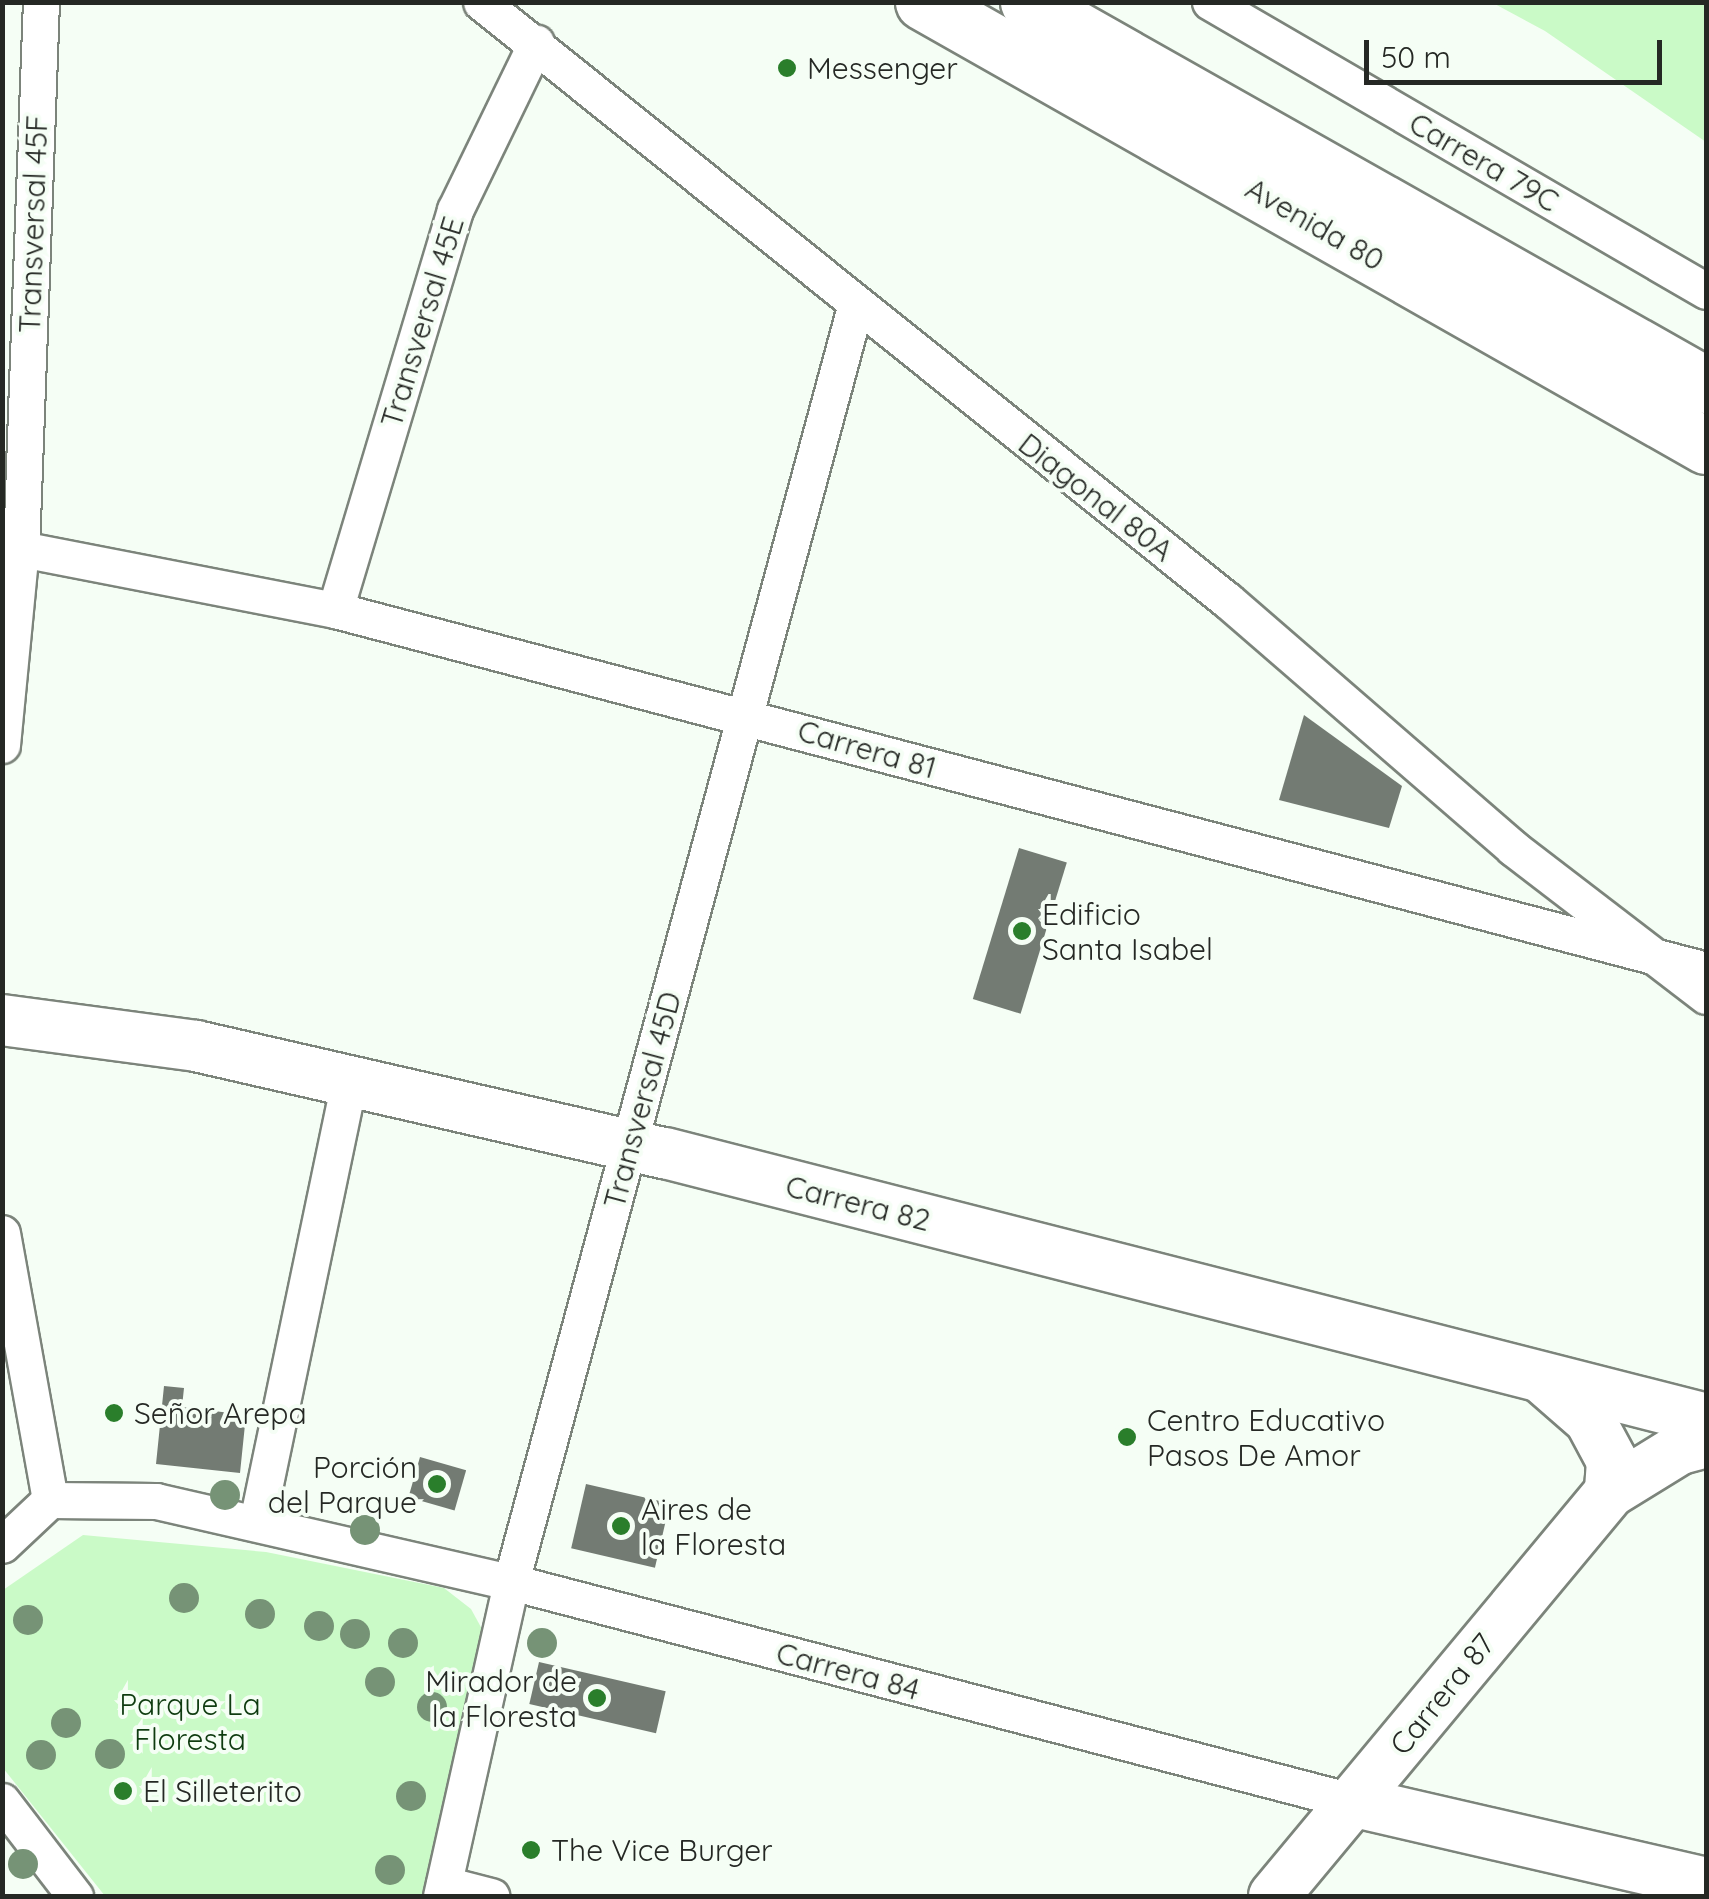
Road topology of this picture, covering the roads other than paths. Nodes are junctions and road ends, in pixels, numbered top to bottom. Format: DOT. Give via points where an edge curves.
graph roads {
  1 [pos="42,2"];
  2 [pos="481,2"];
  3 [pos="924,2"];
  4 [pos="1028,2"];
  5 [pos="1210,2"];
  6 [pos="536,44"];
  7 [pos="1706,291"];
  8 [pos="855,307"];
  9 [pos="1706,386"];
  10 [pos="1706,446"];
  11 [pos="22,549"];
  12 [pos="334,610"];
  13 [pos="747,714"];
  14 [pos="2,745"];
  15 [pos="1662,960"];
  16 [pos="1706,970"];
  17 [pos="1706,996"];
  18 [pos="2,1020"];
  19 [pos="349,1083"];
  20 [pos="632,1147"];
  21 [pos="2,1234"];
  22 [pos="1530,1371"];
  23 [pos="1706,1419"];
  24 [pos="1706,1442"];
  25 [pos="1610,1492"];
  26 [pos="50,1500"];
  27 [pos="257,1522"];
  28 [pos="2,1545"];
  29 [pos="511,1582"];
  30 [pos="2,1801"];
  31 [pos="1355,1802"];
  32 [pos="1706,1883"];
  33 [pos="443,1890"];
  34 [pos="74,1896"];
  35 [pos="491,1896"];
  36 [pos="1274,1896"];
  1 -- 11 [label="street, Transversal 45F"];
  2 -- 6 [label="street, Diagonal 80A"];
  3 -- 10 [label="main road, Avenida 80"];
  4 -- 9 [label="main road, Avenida 80"];
  5 -- 7 [label="street, Carrera 79C"];
  6 -- 8 [label="street, Diagonal 80A"];
  6 -- 12 [label="street, Transversal 45E" via="456,210"];
  8 -- 13 [label="street, Transversal 45D"];
  8 -- 15 [label="street, Diagonal 80A" via="1226,600 1513,848"];
  11 -- 12 [label="street, Carrera 81"];
  11 -- 14 [label="street, Transversal 45F"];
  12 -- 13 [label="street, Carrera 81"];
  13 -- 15 [label="street, Carrera 81" via="1096,814"];
  13 -- 20 [label="street, Transversal 45D"];
  15 -- 16 [label="street, Carrera 81"];
  15 -- 17 [label="street, Diagonal 80A"];
  18 -- 19 [label="street, Carrera 82" via="196,1046"];
  19 -- 20 [label="street, Carrera 82"];
  19 -- 27 [label="street"];
  20 -- 22 [label="street, Carrera 82"];
  20 -- 29 [label="street, Transversal 45D"];
  21 -- 26 [label="street"];
  22 -- 23 [label="street, Carrera 82"];
  22 -- 25 [label="street" via="1590,1420 1612,1460"];
  24 -- 25 [label="street, Carrera 87" via="1680,1449"];
  25 -- 31 [label="street, Carrera 87"];
  26 -- 27 [label="street, Carrera 84" via="156,1502"];
  26 -- 28 [label="street"];
  27 -- 29 [label="street, Carrera 84"];
  29 -- 31 [label="street, Carrera 84"];
  29 -- 33 [label="street, Transversal 45D"];
  30 -- 34 [label="street"];
  31 -- 32 [label="street, Carrera 84"];
  31 -- 36 [label="street, Carrera 87"];
  33 -- 35 [label="street"];
}
